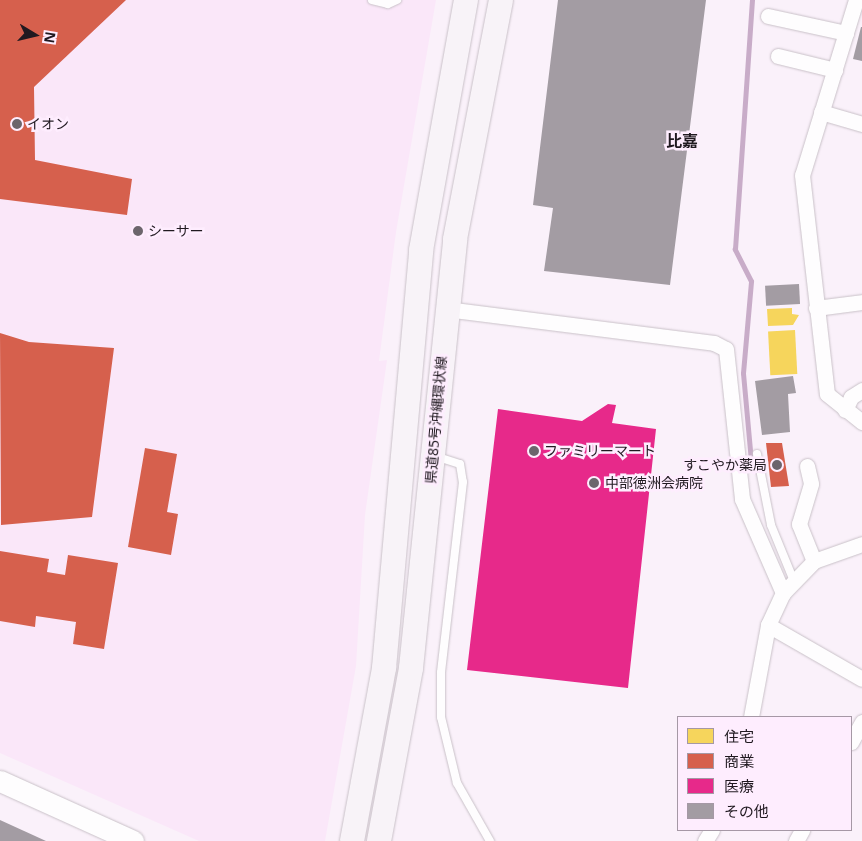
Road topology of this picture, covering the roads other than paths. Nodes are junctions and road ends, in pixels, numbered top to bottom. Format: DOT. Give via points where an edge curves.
graph roads {
  1 [pos="372,0"];
  2 [pos="397,0"];
  3 [pos="466,0"];
  4 [pos="501,0"];
  5 [pos="856,0"];
  6 [pos="768,16"];
  7 [pos="846,33"];
  8 [pos="778,56"];
  9 [pos="834,70"];
  10 [pos="821,112"];
  11 [pos="862,124"];
  12 [pos="862,302"];
  13 [pos="816,308"];
  14 [pos="446,309"];
  15 [pos="862,390"];
  16 [pos="845,410"];
  17 [pos="862,422"];
  18 [pos="757,454"];
  19 [pos="433,456"];
  20 [pos="807,466"];
  21 [pos="862,544"];
  22 [pos="814,560"];
  23 [pos="794,581"];
  24 [pos="783,593"];
  25 [pos="768,626"];
  26 [pos="862,679"];
  27 [pos="751,716"];
  28 [pos="862,722"];
  29 [pos="852,740"];
  30 [pos="0,781"];
  31 [pos="133,841"];
  32 [pos="352,841"];
  33 [pos="379,841"];
  34 [pos="490,841"];
  1 -- 2 [label="lane" via="388,4"];
  3 -- 32 [label="main road" via="420,259 384,668"];
  4 -- 14 [label="main road, 県道85号沖縄環状線" via="470,143"];
  5 -- 7 [label="street"];
  6 -- 7 [label="street"];
  7 -- 9 [label="street"];
  8 -- 9 [label="street"];
  9 -- 10 [label="street"];
  10 -- 11 [label="street"];
  10 -- 13 [label="street" via="802,175"];
  12 -- 13 [label="street"];
  13 -- 16 [label="street" via="828,394"];
  14 -- 19 [label="main road, 県道85号沖縄環状線"];
  14 -- 24 [label="street" via="714,343 726,349 742,499"];
  15 -- 16 [label="street" via="851,397"];
  16 -- 17 [label="street"];
  18 -- 23 [label="lane" via="770,525"];
  19 -- 33 [label="main road, 県道85号沖縄環状線" via="411,668"];
  19 -- 34 [label="lane" via="460,464 463,482 441,673 441,716 457,783"];
  20 -- 22 [label="street" via="811,484 798,524"];
  21 -- 22 [label="street"];
  22 -- 23 [label="street"];
  23 -- 24 [label="street"];
  24 -- 25 [label="street"];
  25 -- 26 [label="street" via="829,656"];
  25 -- 27 [label="street"];
  28 -- 29 [label="street"];
  30 -- 31 [label="street"];
}
